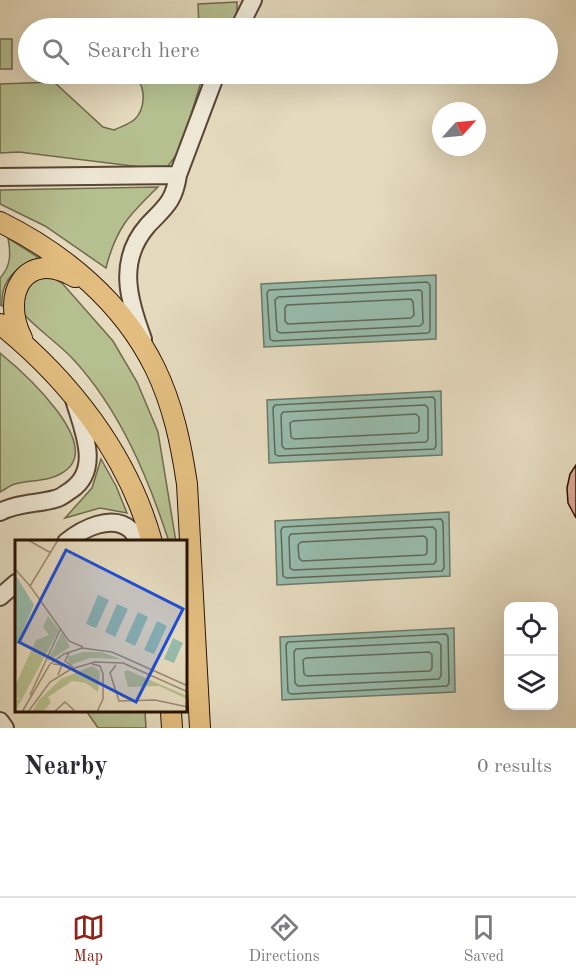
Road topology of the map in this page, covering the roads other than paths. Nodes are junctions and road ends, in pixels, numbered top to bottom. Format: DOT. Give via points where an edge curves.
graph roads {
  1 [pos="253,0"];
  2 [pos="244,18"];
  3 [pos="212,84"];
  4 [pos="178,175"];
  5 [pos="0,177"];
  6 [pos="0,222"];
  7 [pos="96,289"];
  8 [pos="0,324"];
  9 [pos="37,357"];
  10 [pos="155,368"];
  11 [pos="74,395"];
  12 [pos="0,512"];
  13 [pos="68,540"];
  14 [pos="138,540"];
  15 [pos="151,540"];
  16 [pos="15,584"];
  17 [pos="0,597"];
  18 [pos="171,713"];
  19 [pos="0,721"];
  20 [pos="4,728"];
  21 [pos="172,728"];
  22 [pos="200,728"];
  1 -- 2 [label="lane"];
  3 -- 4 [label="lane"];
  4 -- 5 [label="lane"];
  4 -- 10 [label="lane" via="176,193 134,244 127,270 130,299"];
  6 -- 7 [label="main road" via="54,252"];
  7 -- 9 [label="main road" via="50,267 23,274 14,284 10,317"];
  7 -- 10 [label="main road" via="130,329"];
  8 -- 9 [label="main road"];
  9 -- 11 [label="main road"];
  10 -- 22 [label="main road" via="172,413 187,484"];
  11 -- 12 [label="lane" via="87,449 88,464 81,483 57,499"];
  11 -- 15 [label="main road" via="118,461"];
  13 -- 14 [label="lane" via="78,532 105,523 120,524"];
  16 -- 17 [label="lane"];
  18 -- 21 [label="main road"];
  19 -- 20 [label="lane"];
}
